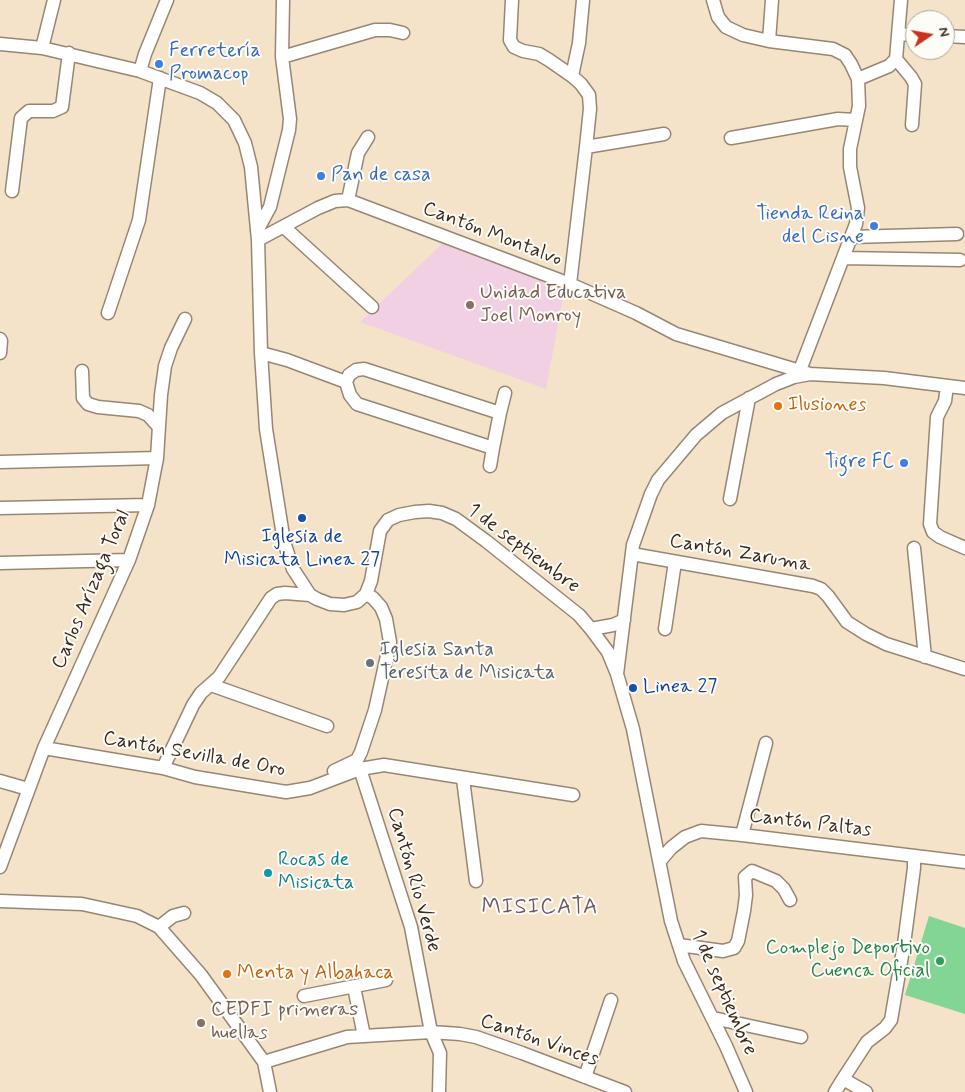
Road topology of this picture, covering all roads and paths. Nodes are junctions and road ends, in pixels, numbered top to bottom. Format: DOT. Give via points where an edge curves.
graph roads {
  1 [pos="54,0"];
  2 [pos="283,0"];
  3 [pos="512,0"];
  4 [pos="583,0"];
  5 [pos="713,0"];
  6 [pos="772,0"];
  7 [pos="901,0"];
  8 [pos="164,1"];
  9 [pos="403,33"];
  10 [pos="899,34"];
  11 [pos="905,34"];
  12 [pos="769,41"];
  13 [pos="0,44"];
  14 [pos="42,48"];
  15 [pos="69,53"];
  16 [pos="282,57"];
  17 [pos="896,59"];
  18 [pos="140,71"];
  19 [pos="572,76"];
  20 [pos="160,78"];
  21 [pos="858,79"];
  22 [pos="856,120"];
  23 [pos="912,125"];
  24 [pos="664,134"];
  25 [pos="368,137"];
  26 [pos="731,138"];
  27 [pos="586,147"];
  28 [pos="12,191"];
  29 [pos="348,200"];
  30 [pos="284,227"];
  31 [pos="957,234"];
  32 [pos="257,235"];
  33 [pos="851,237"];
  34 [pos="841,262"];
  35 [pos="958,263"];
  36 [pos="570,284"];
  37 [pos="372,307"];
  38 [pos="108,313"];
  39 [pos="186,319"];
  40 [pos="0,339"];
  41 [pos="0,353"];
  42 [pos="261,353"];
  43 [pos="82,371"];
  44 [pos="805,372"];
  45 [pos="346,382"];
  46 [pos="947,386"];
  47 [pos="965,388"];
  48 [pos="505,393"];
  49 [pos="748,398"];
  50 [pos="500,413"];
  51 [pos="158,426"];
  52 [pos="493,448"];
  53 [pos="157,458"];
  54 [pos="0,462"];
  55 [pos="490,466"];
  56 [pos="730,499"];
  57 [pos="148,505"];
  58 [pos="0,508"];
  59 [pos="914,548"];
  60 [pos="965,548"];
  61 [pos="632,554"];
  62 [pos="129,560"];
  63 [pos="675,562"];
  64 [pos="0,563"];
  65 [pos="366,594"];
  66 [pos="310,595"];
  67 [pos="624,620"];
  68 [pos="591,629"];
  69 [pos="665,629"];
  70 [pos="925,657"];
  71 [pos="965,669"];
  72 [pos="617,674"];
  73 [pos="211,685"];
  74 [pos="327,726"];
  75 [pos="766,743"];
  76 [pos="44,748"];
  77 [pos="163,768"];
  78 [pos="360,770"];
  79 [pos="462,779"];
  80 [pos="0,781"];
  81 [pos="310,788"];
  82 [pos="28,789"];
  83 [pos="573,795"];
  84 [pos="742,835"];
  85 [pos="914,856"];
  86 [pos="660,861"];
  87 [pos="965,862"];
  88 [pos="0,867"];
  89 [pos="476,881"];
  90 [pos="790,900"];
  91 [pos="0,901"];
  92 [pos="184,913"];
  93 [pos="160,927"];
  94 [pos="679,945"];
  95 [pos="386,980"];
  96 [pos="354,987"];
  97 [pos="304,996"];
  98 [pos="611,1000"];
  99 [pos="713,1018"];
  100 [pos="431,1032"];
  101 [pos="364,1036"];
  102 [pos="801,1038"];
  103 [pos="264,1062"];
  104 [pos="585,1077"];
  105 [pos="844,1079"];
  106 [pos="270,1092"];
  107 [pos="439,1092"];
  108 [pos="625,1092"];
  109 [pos="746,1092"];
  110 [pos="835,1092"];
  111 [pos="866,1092"];
  1 -- 14 [label="street"];
  2 -- 16 [label="street"];
  3 -- 19 [label="street" via="510,40 514,47 539,54"];
  4 -- 19 [label="street"];
  5 -- 12 [label="street" via="718,17 726,26 742,35"];
  6 -- 12 [label="street"];
  7 -- 10 [label="street"];
  8 -- 18 [label="street"];
  9 -- 16 [label="street" via="375,30"];
  10 -- 11 [label="street"];
  10 -- 17 [label="street"];
  12 -- 21 [label="street" via="833,49 844,55"];
  13 -- 14 [label="street"];
  14 -- 15 [label="street"];
  15 -- 18 [label="street"];
  15 -- 28 [label="street" via="62,107 53,111 29,111 21,118"];
  16 -- 32 [label="street" via="289,130 270,207"];
  17 -- 21 [label="street" via="889,66"];
  17 -- 23 [label="street" via="915,84"];
  18 -- 20 [label="street"];
  19 -- 27 [label="street" via="589,95"];
  20 -- 32 [label="street" via="218,103 234,120 249,154"];
  20 -- 38 [label="street" via="139,220"];
  21 -- 22 [label="street"];
  22 -- 26 [label="street" via="838,119"];
  22 -- 33 [label="street" via="850,167 858,208"];
  24 -- 27 [label="street"];
  25 -- 29 [label="street" via="358,153"];
  27 -- 36 [label="street"];
  29 -- 30 [label="street" via="334,201"];
  29 -- 36 [label="street, Cantón Montalvo"];
  30 -- 32 [label="street"];
  30 -- 37 [label="street"];
  31 -- 33 [label="street"];
  32 -- 42 [label="street"];
  33 -- 34 [label="street"];
  34 -- 35 [label="street"];
  34 -- 44 [label="street"];
  36 -- 44 [label="street, Cantón Montalvo" via="676,334"];
  39 -- 51 [label="street, Carlos Arízaga Toral" via="165,366"];
  40 -- 41 [label="street"];
  42 -- 45 [label="street"];
  42 -- 66 [label="street" via="266,429 284,542 292,569"];
  43 -- 51 [label="street" via="83,398 88,404 139,411"];
  44 -- 46 [label="street"];
  44 -- 49 [label="street"];
  45 -- 50 [label="street" via="349,375 364,369"];
  45 -- 52 [label="street" via="357,404"];
  46 -- 47 [label="street"];
  46 -- 60 [label="street" via="945,401 937,416 930,524 940,537"];
  48 -- 50 [label="street"];
  49 -- 56 [label="street"];
  49 -- 61 [label="street" via="722,413 696,435 658,480"];
  50 -- 52 [label="street"];
  51 -- 53 [label="street, Carlos Arízaga Toral"];
  52 -- 55 [label="street"];
  53 -- 54 [label="street"];
  53 -- 57 [label="street, Carlos Arízaga Toral"];
  57 -- 58 [label="street"];
  57 -- 62 [label="street, Carlos Arízaga Toral"];
  59 -- 70 [label="street"];
  61 -- 63 [label="street, Cantón Zaruma"];
  61 -- 67 [label="street"];
  62 -- 64 [label="street"];
  62 -- 76 [label="street, Carlos Arízaga Toral"];
  63 -- 69 [label="street"];
  63 -- 70 [label="street, Cantón Zaruma" via="821,589 847,622 886,644"];
  65 -- 66 [label="street" via="357,602 344,605 330,604"];
  65 -- 68 [label="street, 1 de septiembre" via="380,531 388,520 399,515 429,511 456,519 579,615"];
  65 -- 81 [label="street" via="381,606 390,642 375,710 357,760 317,779"];
  66 -- 73 [label="street" via="285,593 271,598"];
  67 -- 68 [label="street"];
  67 -- 72 [label="street"];
  68 -- 72 [label="street, 1 de septiembre" via="608,652"];
  70 -- 71 [label="street, Cantón Zaruma"];
  72 -- 86 [label="street, 1 de septiembre" via="633,729"];
  73 -- 74 [label="street"];
  73 -- 77 [label="street" via="193,705"];
  75 -- 84 [label="street"];
  76 -- 77 [label="street, Cantón Sevilla de Oro"];
  76 -- 82 [label="street, Carlos Arízaga Toral"];
  77 -- 81 [label="street, Cantón Sevilla de Oro" via="195,777 286,792"];
  78 -- 79 [label="street, Cantón Sevilla de Oro" via="384,765"];
  78 -- 81 [label="street, Cantón Sevilla de Oro"];
  78 -- 100 [label="street, Cantón Río Verde" via="411,927"];
  79 -- 83 [label="street, Cantón Sevilla de Oro"];
  79 -- 89 [label="street"];
  80 -- 82 [label="street"];
  82 -- 88 [label="street, Carlos Arízaga Toral"];
  84 -- 85 [label="street, Cantón Paltas"];
  84 -- 86 [label="street, Cantón Paltas" via="701,832 685,837"];
  85 -- 87 [label="street, Cantón Paltas"];
  85 -- 105 [label="street" via="891,1020 867,1042"];
  86 -- 94 [label="street, 1 de septiembre"];
  90 -- 94 [label="street" via="776,881 752,871 745,877 744,911 734,948 723,951"];
  91 -- 93 [label="street" via="82,904 138,916"];
  92 -- 93 [label="street" via="173,916"];
  93 -- 103 [label="street" via="201,975"];
  94 -- 99 [label="street, 1 de septiembre"];
  95 -- 96 [label="street"];
  96 -- 97 [label="street"];
  96 -- 101 [label="street"];
  98 -- 104 [label="street"];
  99 -- 102 [label="street"];
  99 -- 109 [label="street, 1 de septiembre"];
  100 -- 101 [label="street, Cantón Vinces"];
  100 -- 104 [label="street, Cantón Vinces" via="476,1037"];
  100 -- 107 [label="street, Cantón Río Verde" via="440,1054"];
  101 -- 103 [label="street, Cantón Vinces" via="347,1037"];
  103 -- 106 [label="street"];
  104 -- 108 [label="street, Cantón Vinces"];
  105 -- 110 [label="street"];
  105 -- 111 [label="street"];
}
